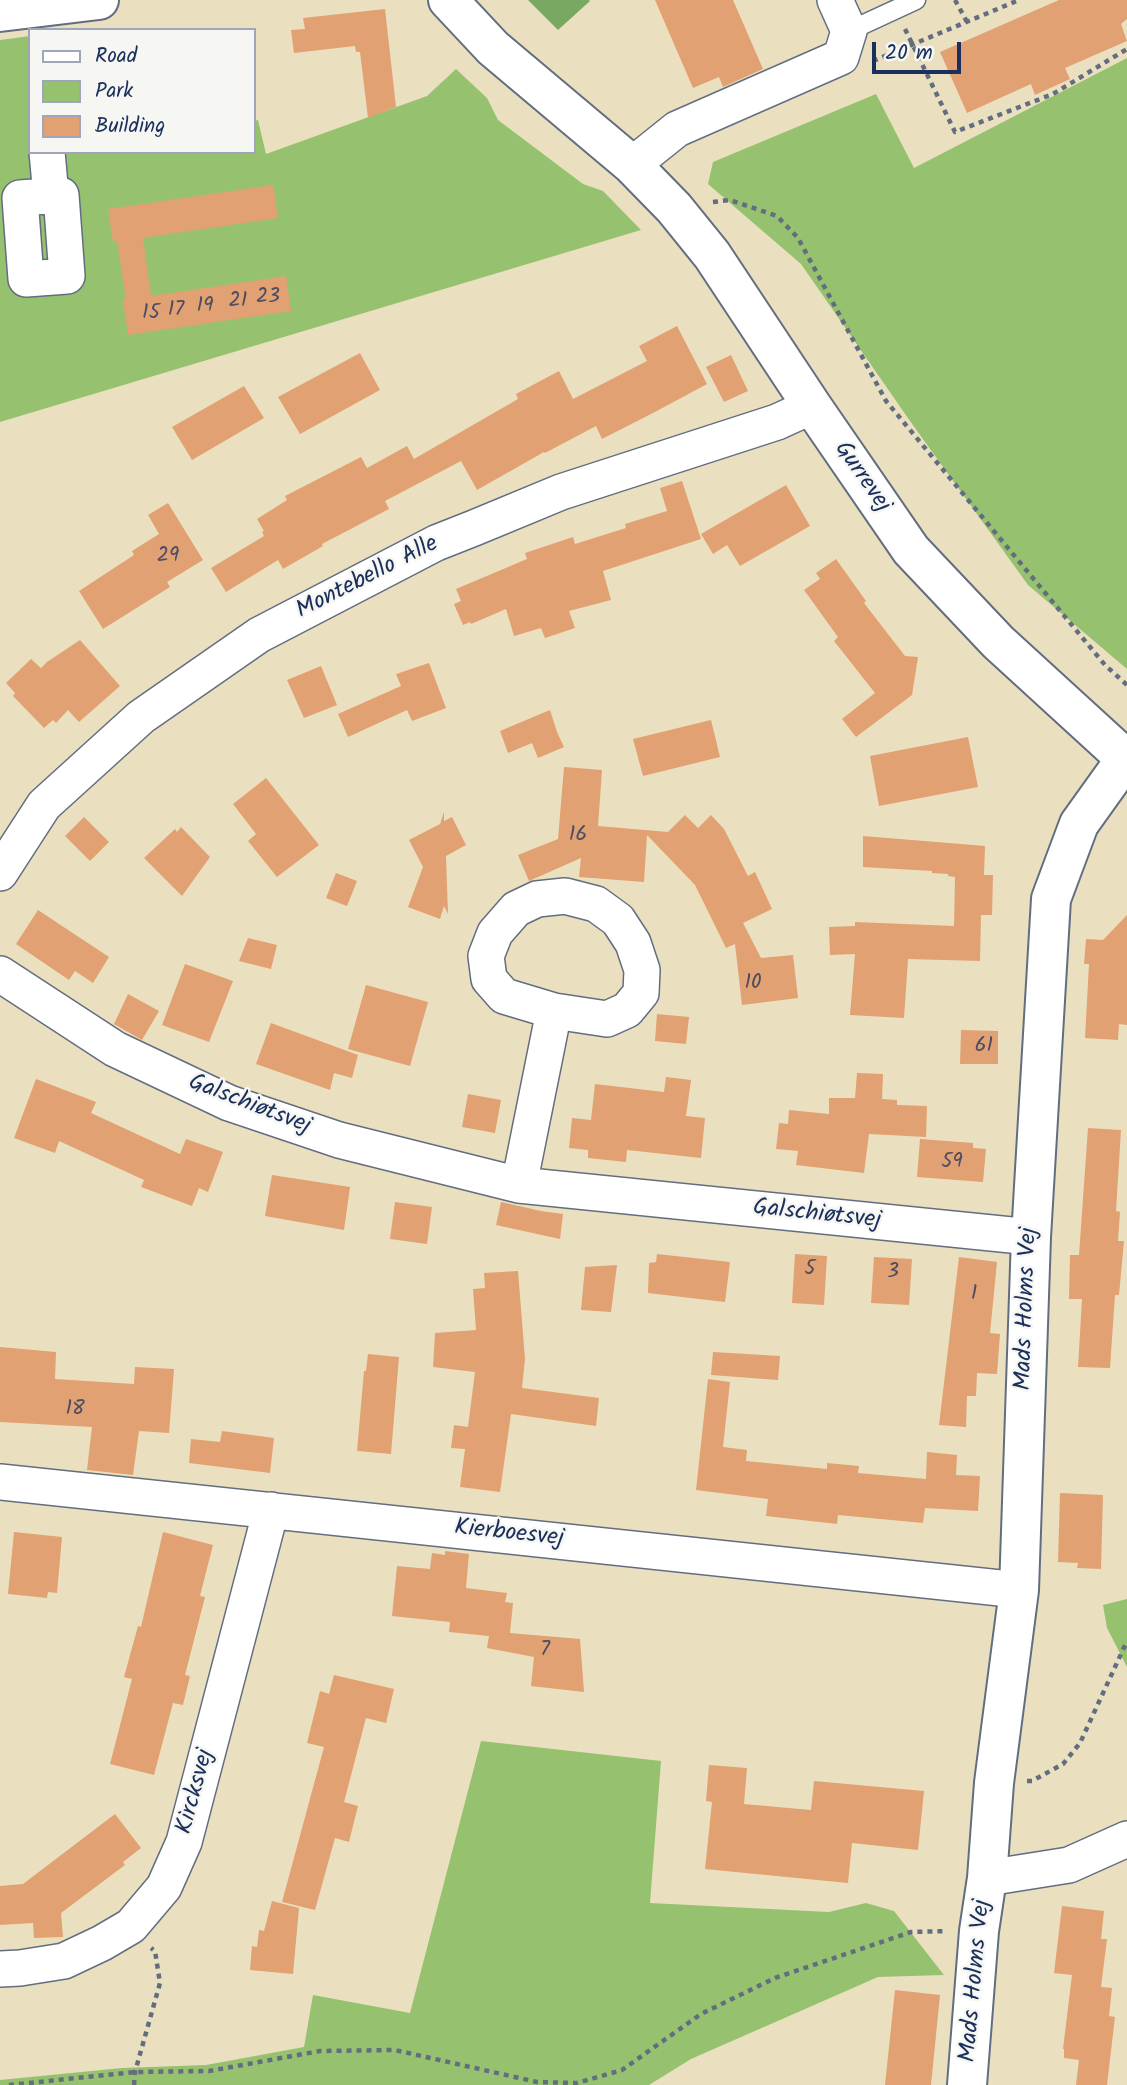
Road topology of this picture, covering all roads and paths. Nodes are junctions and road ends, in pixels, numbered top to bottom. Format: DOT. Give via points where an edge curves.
graph roads {
  1 [pos="99,0"];
  2 [pos="448,0"];
  3 [pos="916,0"];
  4 [pos="955,0"];
  5 [pos="1019,0"];
  6 [pos="896,9"];
  7 [pos="25,17"];
  8 [pos="967,22"];
  9 [pos="841,29"];
  10 [pos="913,45"];
  11 [pos="1127,49"];
  12 [pos="47,154"];
  13 [pos="632,165"];
  14 [pos="51,196"];
  15 [pos="674,208"];
  16 [pos="812,406"];
  17 [pos="1127,685"];
  18 [pos="1126,758"];
  19 [pos="0,873"];
  20 [pos="0,974"];
  21 [pos="554,1011"];
  22 [pos="520,1185"];
  23 [pos="1031,1237"];
  24 [pos="0,1482"];
  25 [pos="271,1510"];
  26 [pos="1019,1590"];
  27 [pos="1127,1641"];
  28 [pos="994,1783"];
  29 [pos="1127,1839"];
  30 [pos="987,1878"];
  31 [pos="131,1926"];
  32 [pos="979,1931"];
  33 [pos="0,1969"];
  34 [pos="135,2073"];
  35 [pos="9,2085"];
  36 [pos="134,2085"];
  37 [pos="967,2085"];
  1 -- 7 [label="street"];
  2 -- 13 [label="street, Gurrevej" via="492,48"];
  3 -- 6 [label="lane"];
  4 -- 8 [label="path"];
  5 -- 8 [label="path"];
  6 -- 9 [label="lane"];
  6 -- 10 [label="path"];
  8 -- 10 [label="path"];
  9 -- 10 [label="path" via="873,61"];
  9 -- 13 [label="street" via="677,129"];
  10 -- 11 [label="path" via="955,132 1053,94"];
  12 -- 14 [label="street"];
  13 -- 15 [label="street, Gurrevej"];
  15 -- 16 [label="street, Gurrevej" via="712,255"];
  15 -- 17 [label="path" via="730,200 777,216 798,238 886,401 1105,665"];
  16 -- 18 [label="street, Gurrevej" via="911,550 998,642"];
  16 -- 19 [label="street, Montebello Alle" via="777,422 561,492 474,527 259,635 141,717 44,805"];
  18 -- 23 [label="street, Mads Holms Vej" via="1079,824 1051,899"];
  20 -- 22 [label="street, Galschiøtsvej" via="115,1049 229,1103 340,1140"];
  21 -- 21 [label="street" via="607,1019 627,1010 641,993 642,970 633,943 618,920 596,904 565,896 537,899 516,909 495,933 486,956 489,979 504,996"];
  21 -- 22 [label="street"];
  22 -- 23 [label="street, Galschiøtsvej"];
  23 -- 26 [label="street, Mads Holms Vej"];
  24 -- 25 [label="street, Kierboesvej"];
  25 -- 26 [label="street, Kierboesvej"];
  25 -- 31 [label="street, Kircksvej" via="184,1842 164,1887"];
  26 -- 28 [label="street, Mads Holms Vej"];
  27 -- 28 [label="path" via="1080,1743 1063,1764 1032,1781"];
  28 -- 30 [label="street, Mads Holms Vej"];
  29 -- 30 [label="street, Mads Holms Vej" via="1069,1865"];
  30 -- 32 [label="street, Mads Holms Vej"];
  31 -- 33 [label="street, Kircksvej" via="64,1961"];
  31 -- 34 [label="path" via="155,1951 160,1983"];
  32 -- 34 [label="path" via="911,1932 775,1978 701,2014 622,2070 577,2082 537,2082 395,2050 320,2050 209,2071"];
  32 -- 37 [label="street, Mads Holms Vej"];
  34 -- 35 [label="path"];
  34 -- 36 [label="path"];
}
